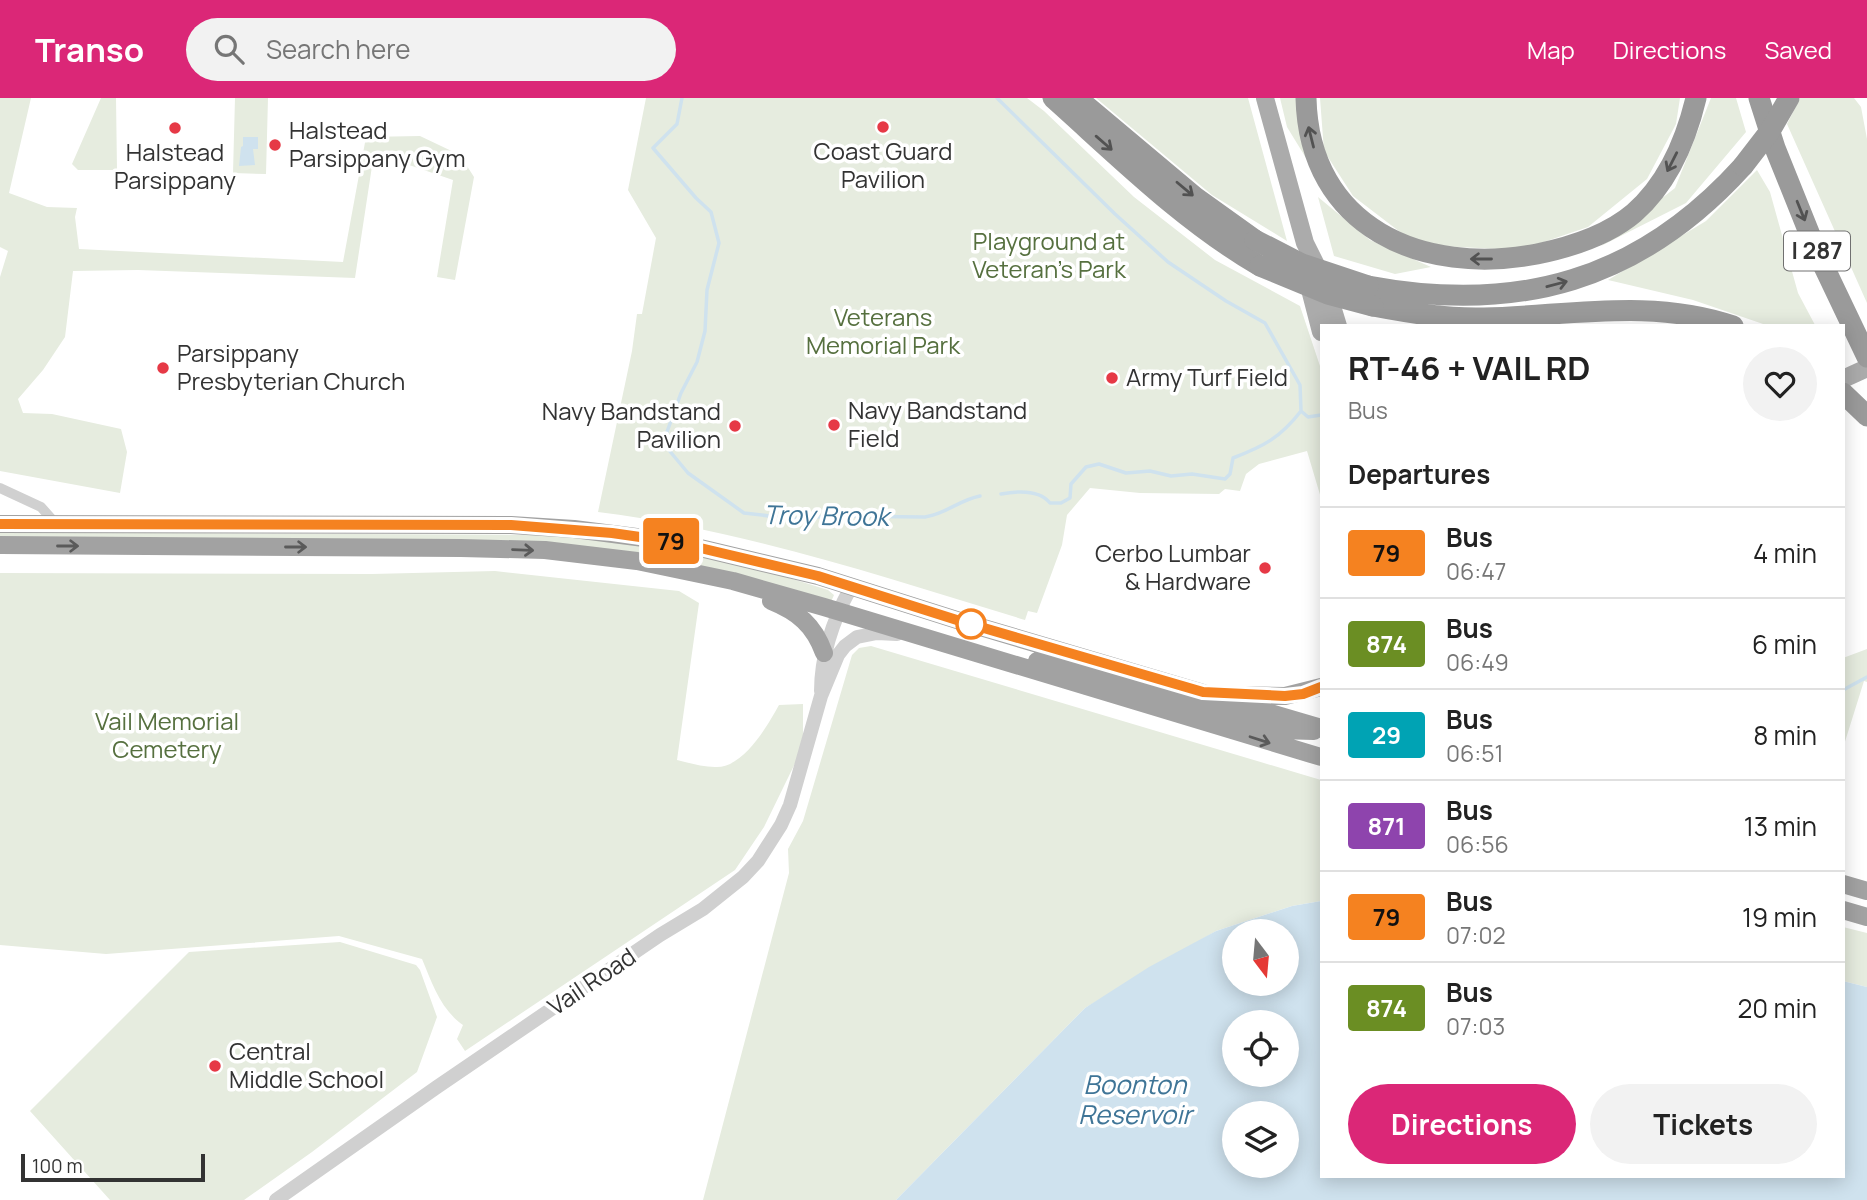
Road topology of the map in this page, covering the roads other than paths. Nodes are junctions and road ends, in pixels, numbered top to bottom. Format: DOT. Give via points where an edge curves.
graph roads {
  1 [pos="1053,98"];
  2 [pos="1077,98"];
  3 [pos="1265,98"];
  4 [pos="1306,98"];
  5 [pos="1696,98"];
  6 [pos="1759,98"];
  7 [pos="1771,98"];
  8 [pos="1789,98"];
  9 [pos="1775,148"];
  10 [pos="1305,243"];
  11 [pos="1370,296"];
  12 [pos="1337,324"];
  13 [pos="1428,324"];
  14 [pos="1645,324"];
  15 [pos="1708,324"];
  16 [pos="1726,324"];
  17 [pos="1320,328"];
  18 [pos="1866,359"];
  19 [pos="1845,377"];
  20 [pos="1846,396"];
  21 [pos="1867,416"];
  22 [pos="0,488"];
  23 [pos="56,523"];
  24 [pos="0,524"];
  25 [pos="0,545"];
  26 [pos="716,577"];
  27 [pos="851,587"];
  28 [pos="837,612"];
  29 [pos="912,634"];
  30 [pos="961,649"];
  31 [pos="824,653"];
  32 [pos="1320,687"];
  33 [pos="1203,692"];
  34 [pos="821,696"];
  35 [pos="1320,729"];
  36 [pos="1320,729"];
  37 [pos="1320,757"];
  38 [pos="1845,885"];
  39 [pos="1867,891"];
  40 [pos="1845,911"];
  41 [pos="1867,917"];
  42 [pos="276,1200"];
  1 -- 11 [label="highway, one-way, bridge" via="1181,212 1223,243 1260,266 1328,294"];
  2 -- 11 [label="highway, one-way, bridge" via="1195,197 1255,240"];
  3 -- 10 [label="main road"];
  5 -- 4 [label="highway, one-way" via="1668,170 1632,214 1597,236 1552,251 1481,260 1414,250 1360,219 1324,172 1310,133"];
  6 -- 9 [label="highway, I 287"];
  7 -- 9 [label="highway"];
  11 -- 8 [label="highway, one-way, bridge" via="1483,296 1529,291 1572,280 1636,253 1673,230 1743,166"];
  9 -- 18 [label="highway, I 287, one-way"];
  10 -- 12 [label="main road"];
  10 -- 17 [label="main road" via="1308,284"];
  11 -- 13 [label="highway"];
  11 -- 16 [label="highway" via="1431,316 1650,310"];
  14 -- 15 [label="highway" via="1656,320"];
  18 -- 19 [label="main road"];
  20 -- 21 [label="highway"];
  22 -- 23 [label="street" via="41,507"];
  23 -- 24 [label="highway"];
  23 -- 27 [label="highway" via="574,529 675,542"];
  25 -- 26 [label="highway, one-way" via="545,550"];
  26 -- 28 [label="highway"];
  26 -- 31 [label="highway" via="800,616 814,631"];
  27 -- 28 [label="street, Vail Road"];
  27 -- 33 [label="highway"];
  28 -- 29 [label="highway"];
  28 -- 31 [label="street, Vail Road"];
  29 -- 30 [label="highway"];
  29 -- 34 [label="street, Vail Road" via="858,637 838,655"];
  30 -- 36 [label="highway" via="1062,666 1278,730"];
  30 -- 37 [label="highway, one-way"];
  31 -- 34 [label="street, Vail Road"];
  32 -- 33 [label="highway" via="1285,696"];
  33 -- 35 [label="highway"];
  34 -- 42 [label="street, Vail Road" via="790,805 758,861 743,877 718,899"];
  38 -- 39 [label="highway"];
  40 -- 41 [label="highway"];
}
